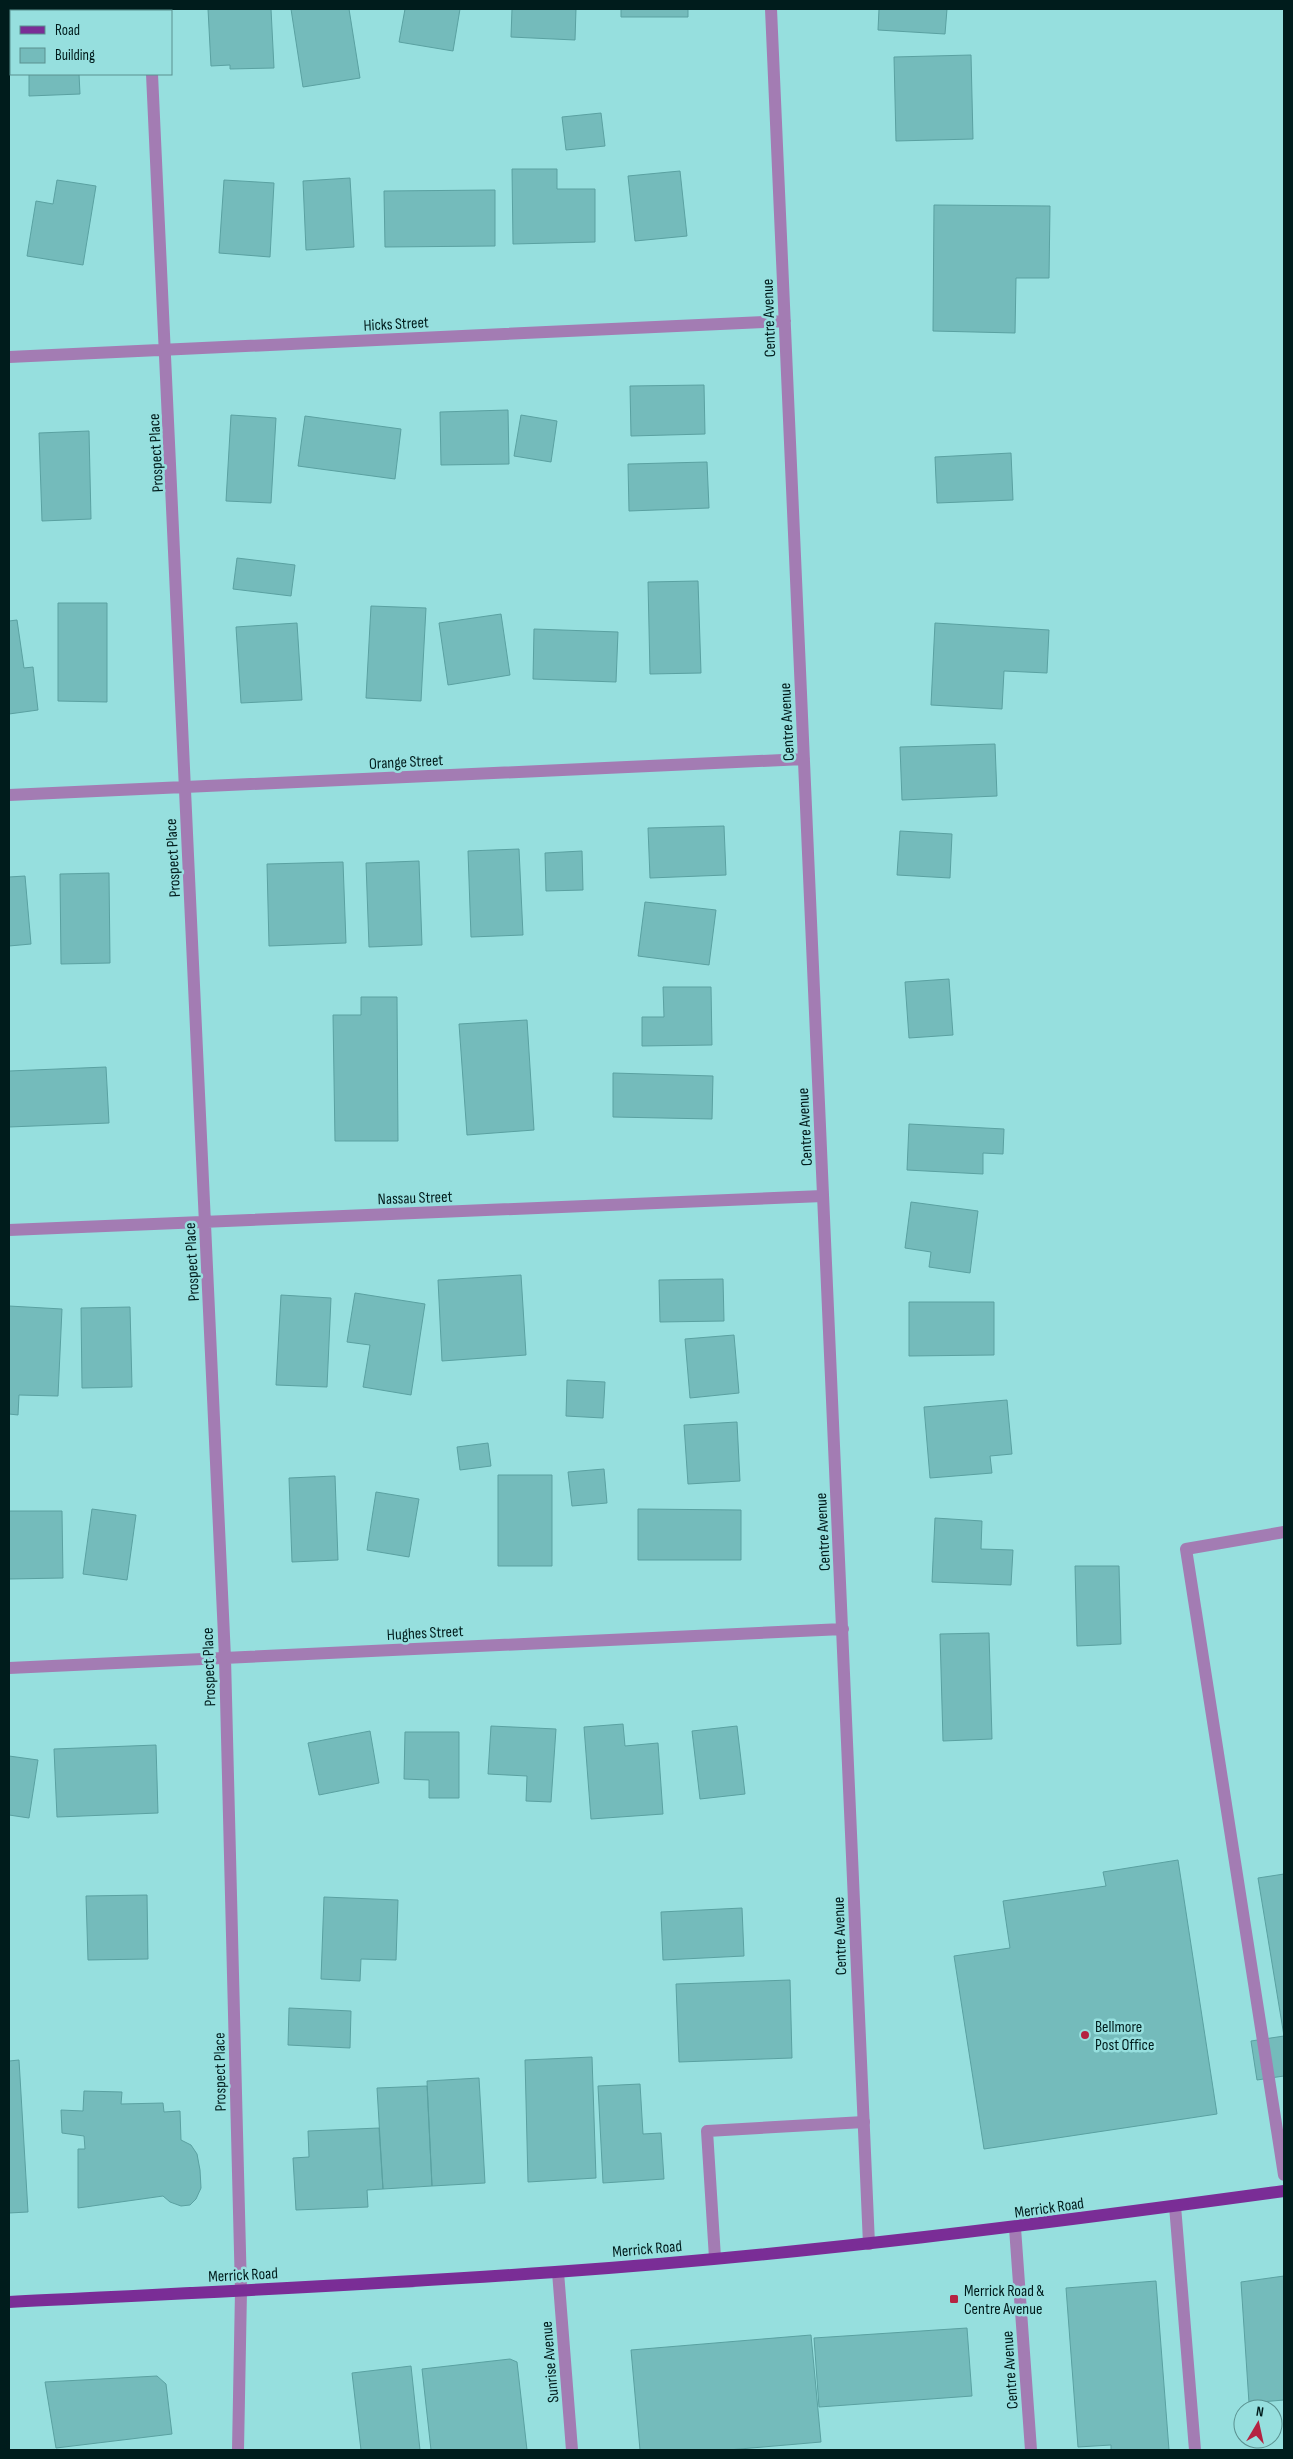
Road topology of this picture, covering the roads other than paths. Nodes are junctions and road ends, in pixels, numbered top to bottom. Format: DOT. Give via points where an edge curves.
graph roads {
  1 [pos="771,9"];
  2 [pos="152,75"];
  3 [pos="785,321"];
  4 [pos="166,350"];
  5 [pos="9,357"];
  6 [pos="804,759"];
  7 [pos="186,787"];
  8 [pos="9,795"];
  9 [pos="823,1196"];
  10 [pos="205,1222"];
  11 [pos="9,1230"];
  12 [pos="1284,1532"];
  13 [pos="843,1629"];
  14 [pos="225,1658"];
  15 [pos="9,1668"];
  16 [pos="864,2122"];
  17 [pos="1284,2175"];
  18 [pos="1284,2191"];
  19 [pos="1175,2206"];
  20 [pos="1015,2228"];
  21 [pos="869,2244"];
  22 [pos="715,2258"];
  23 [pos="558,2272"];
  24 [pos="241,2291"];
  25 [pos="9,2302"];
  26 [pos="238,2450"];
  27 [pos="572,2450"];
  28 [pos="1031,2450"];
  29 [pos="1195,2450"];
  1 -- 3 [label="street, Centre Avenue"];
  2 -- 4 [label="street, Prospect Place"];
  3 -- 4 [label="street, Hicks Street"];
  3 -- 6 [label="street, Centre Avenue"];
  4 -- 5 [label="street, Hicks Street"];
  4 -- 7 [label="street, Prospect Place"];
  6 -- 7 [label="street, Orange Street"];
  6 -- 9 [label="street, Centre Avenue"];
  7 -- 8 [label="street, Orange Street"];
  7 -- 10 [label="street, Prospect Place"];
  9 -- 10 [label="street, Nassau Street"];
  9 -- 13 [label="street, Centre Avenue"];
  10 -- 11 [label="street, Nassau Street"];
  10 -- 14 [label="street, Prospect Place"];
  12 -- 17 [label="street" via="1186,1548"];
  13 -- 14 [label="street, Hughes Street"];
  13 -- 16 [label="street, Centre Avenue"];
  14 -- 15 [label="street, Hughes Street"];
  14 -- 24 [label="street, Prospect Place"];
  16 -- 21 [label="street, Centre Avenue"];
  16 -- 22 [label="street" via="707,2131"];
  18 -- 19 [label="main road, Merrick Road"];
  19 -- 20 [label="main road, Merrick Road"];
  19 -- 29 [label="street"];
  20 -- 21 [label="main road, Merrick Road"];
  20 -- 28 [label="street, Centre Avenue"];
  21 -- 22 [label="main road, Merrick Road"];
  22 -- 23 [label="main road, Merrick Road"];
  23 -- 24 [label="main road, Merrick Road"];
  23 -- 27 [label="street, Sunrise Avenue"];
  24 -- 25 [label="main road, Merrick Road"];
  24 -- 26 [label="street, Prospect Place"];
}
